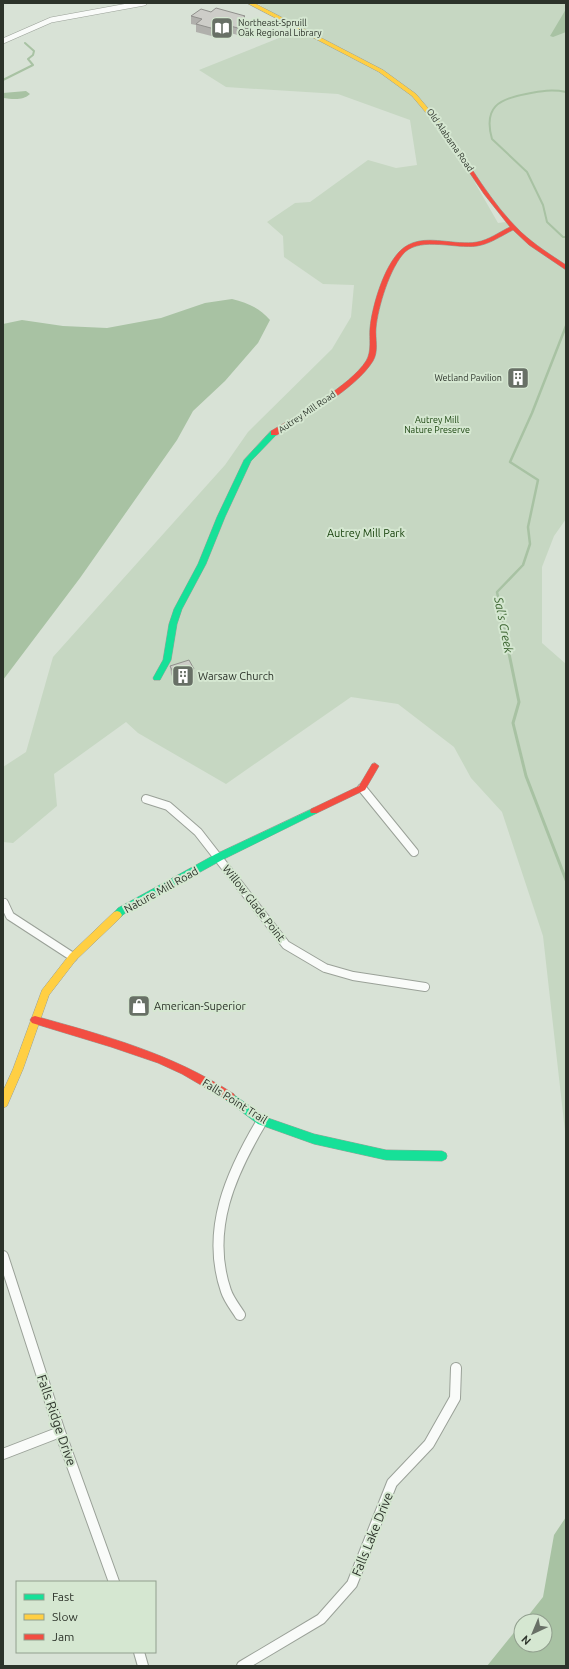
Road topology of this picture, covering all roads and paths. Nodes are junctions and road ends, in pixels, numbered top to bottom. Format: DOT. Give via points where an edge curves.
graph roads {
  1 [pos="144,3"];
  2 [pos="250,3"];
  3 [pos="3,41"];
  4 [pos="513,228"];
  5 [pos="566,268"];
  6 [pos="157,678"];
  7 [pos="375,766"];
  8 [pos="362,788"];
  9 [pos="146,798"];
  10 [pos="414,852"];
  11 [pos="219,857"];
  12 [pos="4,903"];
  13 [pos="73,957"];
  14 [pos="425,987"];
  15 [pos="35,1020"];
  16 [pos="3,1103"];
  17 [pos="262,1121"];
  18 [pos="442,1156"];
  19 [pos="3,1256"];
  20 [pos="240,1315"];
  21 [pos="456,1368"];
  22 [pos="60,1432"];
  23 [pos="3,1454"];
  24 [pos="114,1581"];
  25 [pos="138,1653"];
  26 [pos="144,1666"];
  27 [pos="242,1666"];
  1 -- 3 [label="street" via="51,20"];
  2 -- 4 [label="street, Old Alabama Road" via="381,71 414,95 439,123"];
  4 -- 5 [label="street, Old Alabama Road" via="528,242"];
  4 -- 6 [label="street, Autrey Mill Road" via="477,244 420,244 410,246 400,254 387,278 376,312 373,349 364,369 332,395 269,437 248,460 202,564 178,609 167,660"];
  7 -- 8 [label="street"];
  8 -- 10 [label="street"];
  8 -- 11 [label="street, Nature Mill Road"];
  9 -- 11 [label="street, Willow Glade Point" via="168,806 198,832"];
  11 -- 13 [label="street, Nature Mill Road" via="121,911"];
  11 -- 14 [label="street, Willow Glade Point" via="286,945 325,968 353,976"];
  12 -- 13 [label="street" via="10,916"];
  13 -- 15 [label="street, Nature Mill Road" via="45,993"];
  15 -- 16 [label="street, Nature Mill Road"];
  15 -- 17 [label="street, Falls Point Trail" via="141,1052 180,1068 223,1092"];
  17 -- 18 [label="street, Falls Point Trail" via="314,1140 386,1155"];
  17 -- 20 [label="street" via="241,1156 226,1191 218,1224 219,1260 226,1292"];
  19 -- 22 [label="street, Falls Ridge Drive"];
  21 -- 27 [label="street, Falls Lake Drive" via="455,1398 429,1444 392,1483 352,1584 321,1619"];
  22 -- 23 [label="street"];
  22 -- 24 [label="street, Falls Ridge Drive"];
  25 -- 26 [label="street"];
}
